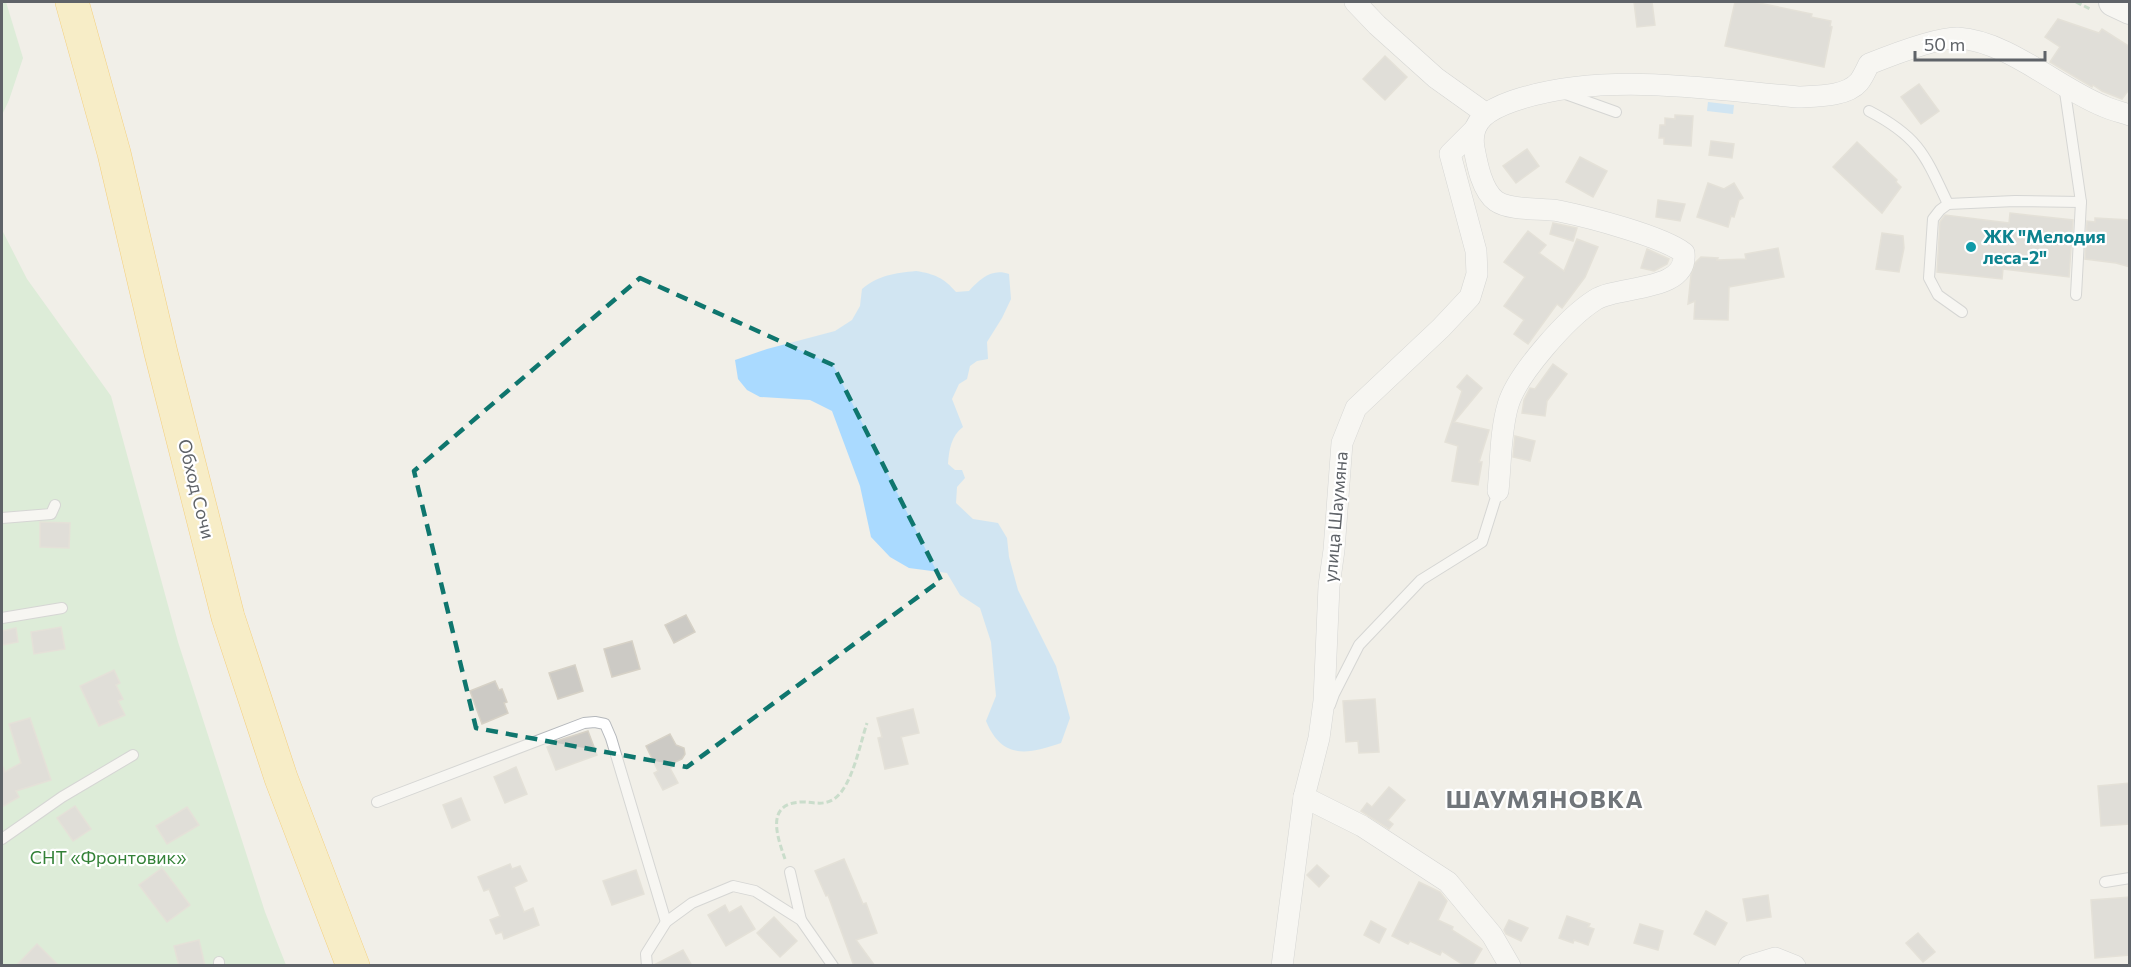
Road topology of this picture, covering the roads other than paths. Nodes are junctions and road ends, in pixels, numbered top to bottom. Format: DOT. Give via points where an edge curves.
graph roads {
  1 [pos="1355,2"];
  2 [pos="2113,2"];
  3 [pos="72,3"];
  4 [pos="2130,10"];
  5 [pos="2063,84"];
  6 [pos="1555,90"];
  7 [pos="1869,111"];
  8 [pos="1616,112"];
  9 [pos="2130,115"];
  10 [pos="1480,121"];
  11 [pos="2081,202"];
  12 [pos="1948,204"];
  13 [pos="2076,296"];
  14 [pos="1962,312"];
  15 [pos="1498,491"];
  16 [pos="56,505"];
  17 [pos="2,518"];
  18 [pos="62,608"];
  19 [pos="2,618"];
  20 [pos="1319,738"];
  21 [pos="133,755"];
  22 [pos="1304,797"];
  23 [pos="377,801"];
  24 [pos="2,839"];
  25 [pos="790,872"];
  26 [pos="2130,879"];
  27 [pos="2105,882"];
  28 [pos="801,920"];
  29 [pos="666,922"];
  30 [pos="353,966"];
  31 [pos="647,966"];
  32 [pos="833,966"];
  33 [pos="1282,966"];
  34 [pos="1510,966"];
  35 [pos="1749,966"];
  36 [pos="1795,966"];
  1 -- 10 [label="street"];
  2 -- 4 [label="main road"];
  3 -- 30 [label="highway, Обход Сочи" via="114,153 228,617 312,863"];
  5 -- 6 [label="street" via="2010,54 1956,38 1869,64 1858,83 1821,96 1652,85"];
  5 -- 9 [label="street" via="2102,106"];
  5 -- 11 [label="lane"];
  6 -- 8 [label="lane"];
  6 -- 10 [label="street" via="1518,100"];
  7 -- 12 [label="lane" via="1912,139 1928,160"];
  10 -- 15 [label="street" via="1473,141 1482,177 1491,197 1500,204 1559,211 1624,229 1674,246 1684,253 1685,262 1663,283 1597,298 1573,317 1523,376 1508,403"];
  10 -- 20 [label="street, улица Шаумяна" via="1450,154 1476,252 1477,274 1470,297 1356,408 1342,443"];
  11 -- 12 [label="lane"];
  11 -- 13 [label="lane"];
  12 -- 14 [label="lane" via="1933,219 1929,278 1938,295"];
  15 -- 20 [label="lane" via="1482,542 1421,580 1359,645 1334,694"];
  16 -- 17 [label="lane" via="51,514"];
  18 -- 19 [label="lane"];
  20 -- 22 [label="street, улица Шаумяна"];
  21 -- 24 [label="lane"];
  22 -- 33 [label="street, улица Шаумяна"];
  22 -- 34 [label="street" via="1362,826 1448,882 1492,935"];
  23 -- 29 [label="lane" via="584,723 605,724"];
  25 -- 28 [label="lane"];
  26 -- 27 [label="lane"];
  28 -- 29 [label="lane" via="755,891 733,886 692,903"];
  28 -- 32 [label="lane"];
  29 -- 31 [label="lane" via="646,954"];
  35 -- 36 [label="street" via="1775,958"];
}
